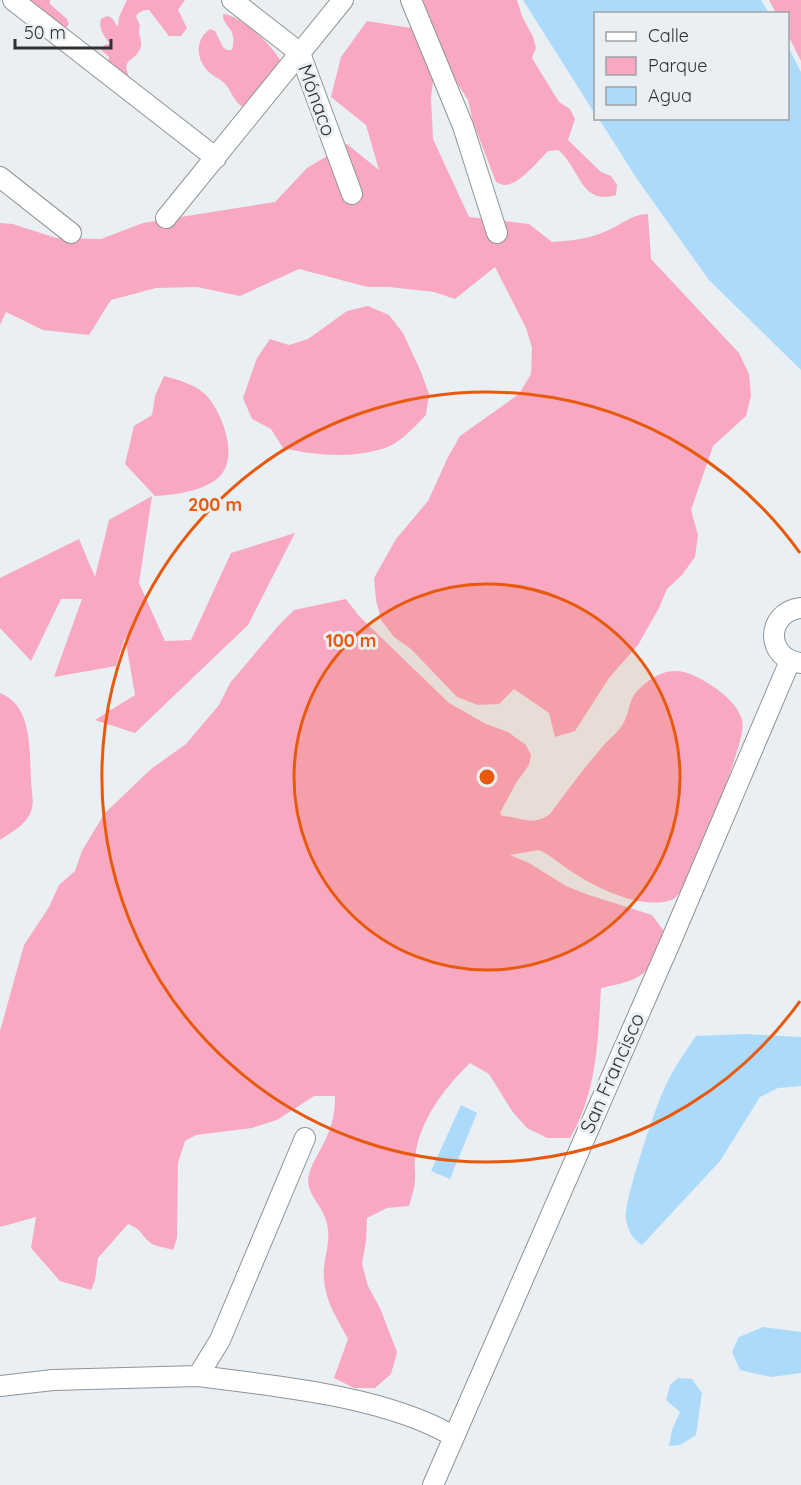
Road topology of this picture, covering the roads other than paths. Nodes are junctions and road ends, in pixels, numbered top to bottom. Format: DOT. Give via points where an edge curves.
graph roads {
  1 [pos="13,0"];
  2 [pos="232,0"];
  3 [pos="343,0"];
  4 [pos="411,0"];
  5 [pos="300,53"];
  6 [pos="216,158"];
  7 [pos="0,177"];
  8 [pos="352,194"];
  9 [pos="166,218"];
  10 [pos="71,233"];
  11 [pos="496,233"];
  12 [pos="801,608"];
  13 [pos="795,662"];
  14 [pos="304,1138"];
  15 [pos="198,1376"];
  16 [pos="0,1386"];
  17 [pos="453,1436"];
  18 [pos="433,1485"];
  1 -- 6 [label="street"];
  2 -- 5 [label="street, Mónaco"];
  3 -- 5 [label="street"];
  4 -- 11 [label="street" via="463,126"];
  5 -- 6 [label="street"];
  5 -- 8 [label="street, Mónaco"];
  6 -- 9 [label="street"];
  7 -- 10 [label="street"];
  12 -- 13 [label="street" via="785,613 775,627 776,648"];
  13 -- 17 [label="street, San Francisco"];
  14 -- 15 [label="street" via="219,1340"];
  15 -- 16 [label="street" via="53,1380"];
  15 -- 17 [label="street" via="335,1397 407,1414"];
  17 -- 18 [label="street, San Francisco"];
}
